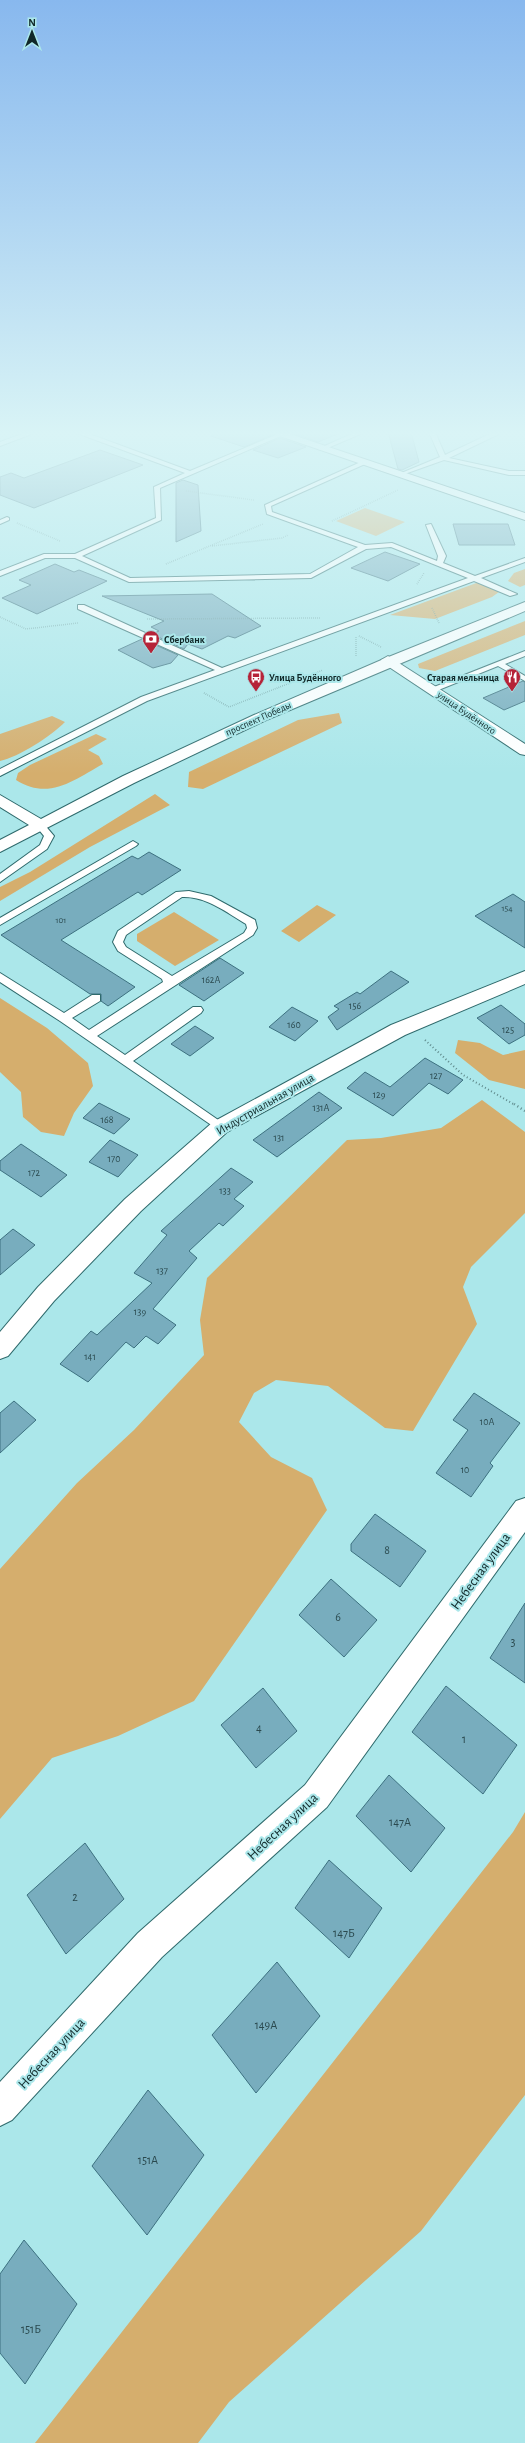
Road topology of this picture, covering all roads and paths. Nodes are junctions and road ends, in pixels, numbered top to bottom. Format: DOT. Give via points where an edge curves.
graph roads {
  1 [pos="69,546"];
  2 [pos="99,546"];
  3 [pos="215,546"];
  4 [pos="378,546"];
  5 [pos="395,546"];
  6 [pos="438,546"];
  7 [pos="207,547"];
  8 [pos="364,547"];
  9 [pos="76,556"];
  10 [pos="525,560"];
  11 [pos="440,563"];
  12 [pos="164,565"];
  13 [pos="0,574"];
  14 [pos="474,577"];
  15 [pos="513,594"];
  16 [pos="525,606"];
  17 [pos="81,607"];
  18 [pos="0,617"];
  19 [pos="109,620"];
  20 [pos="340,626"];
  21 [pos="525,653"];
  22 [pos="385,654"];
  23 [pos="356,657"];
  24 [pos="498,663"];
  25 [pos="221,670"];
  26 [pos="324,670"];
  27 [pos="525,679"];
  28 [pos="433,689"];
  29 [pos="200,691"];
  30 [pos="525,752"];
  31 [pos="0,773"];
  32 [pos="0,800"];
  33 [pos="40,825"];
  34 [pos="133,844"];
  35 [pos="0,847"];
  36 [pos="0,879"];
  37 [pos="0,922"];
  38 [pos="525,976"];
  39 [pos="0,977"];
  40 [pos="169,983"];
  41 [pos="96,998"];
  42 [pos="197,1010"];
  43 [pos="64,1018"];
  44 [pos="410,1025"];
  45 [pos="89,1036"];
  46 [pos="125,1061"];
  47 [pos="525,1111"];
  48 [pos="220,1127"];
  49 [pos="0,1349"];
  50 [pos="525,1510"];
  51 [pos="0,2108"];
  1 -- 9 [label="path"];
  2 -- 9 [label="lane"];
  3 -- 7 [label="path"];
  4 -- 8 [label="lane"];
  5 -- 11 [label="lane"];
  6 -- 11 [label="lane" via="442,556"];
  7 -- 12 [label="path"];
  8 -- 9 [label="lane" via="311,576 129,580"];
  9 -- 13 [label="lane" via="44,556"];
  10 -- 14 [label="lane"];
  11 -- 14 [label="lane"];
  14 -- 15 [label="lane"];
  14 -- 20 [label="lane"];
  16 -- 22 [label="street, проспект Победы"];
  17 -- 19 [label="lane"];
  18 -- 19 [label="path" via="26,629"];
  19 -- 20 [label="path" via="325,618"];
  19 -- 25 [label="lane"];
  20 -- 25 [label="lane"];
  21 -- 24 [label="lane"];
  22 -- 23 [label="path" via="356,634"];
  22 -- 28 [label="street, улица Будённого"];
  22 -- 33 [label="street, проспект Победы" via="93,796"];
  24 -- 27 [label="lane"];
  24 -- 28 [label="lane"];
  25 -- 31 [label="lane" via="144,699"];
  26 -- 29 [label="path" via="229,707"];
  28 -- 30 [label="street, улица Будённого"];
  32 -- 33 [label="street"];
  33 -- 35 [label="street, проспект Победы"];
  33 -- 36 [label="lane" via="49,836 44,847"];
  34 -- 37 [label="lane"];
  38 -- 44 [label="street, Индустриальная улица"];
  39 -- 43 [label="lane"];
  40 -- 40 [label="lane" via="167,977 122,949 118,942 122,933 180,894 191,892 204,896 251,922 252,928 248,935"];
  40 -- 45 [label="lane"];
  41 -- 43 [label="lane"];
  42 -- 46 [label="lane"];
  43 -- 45 [label="lane"];
  44 -- 47 [label="path" via="463,1075"];
  44 -- 48 [label="street, Индустриальная улица"];
  45 -- 46 [label="lane"];
  46 -- 48 [label="lane"];
  48 -- 49 [label="street, Индустриальная улица" via="133,1205 46,1294"];
  50 -- 51 [label="street, Небесная улица" via="316,1796 150,1945"];
}
